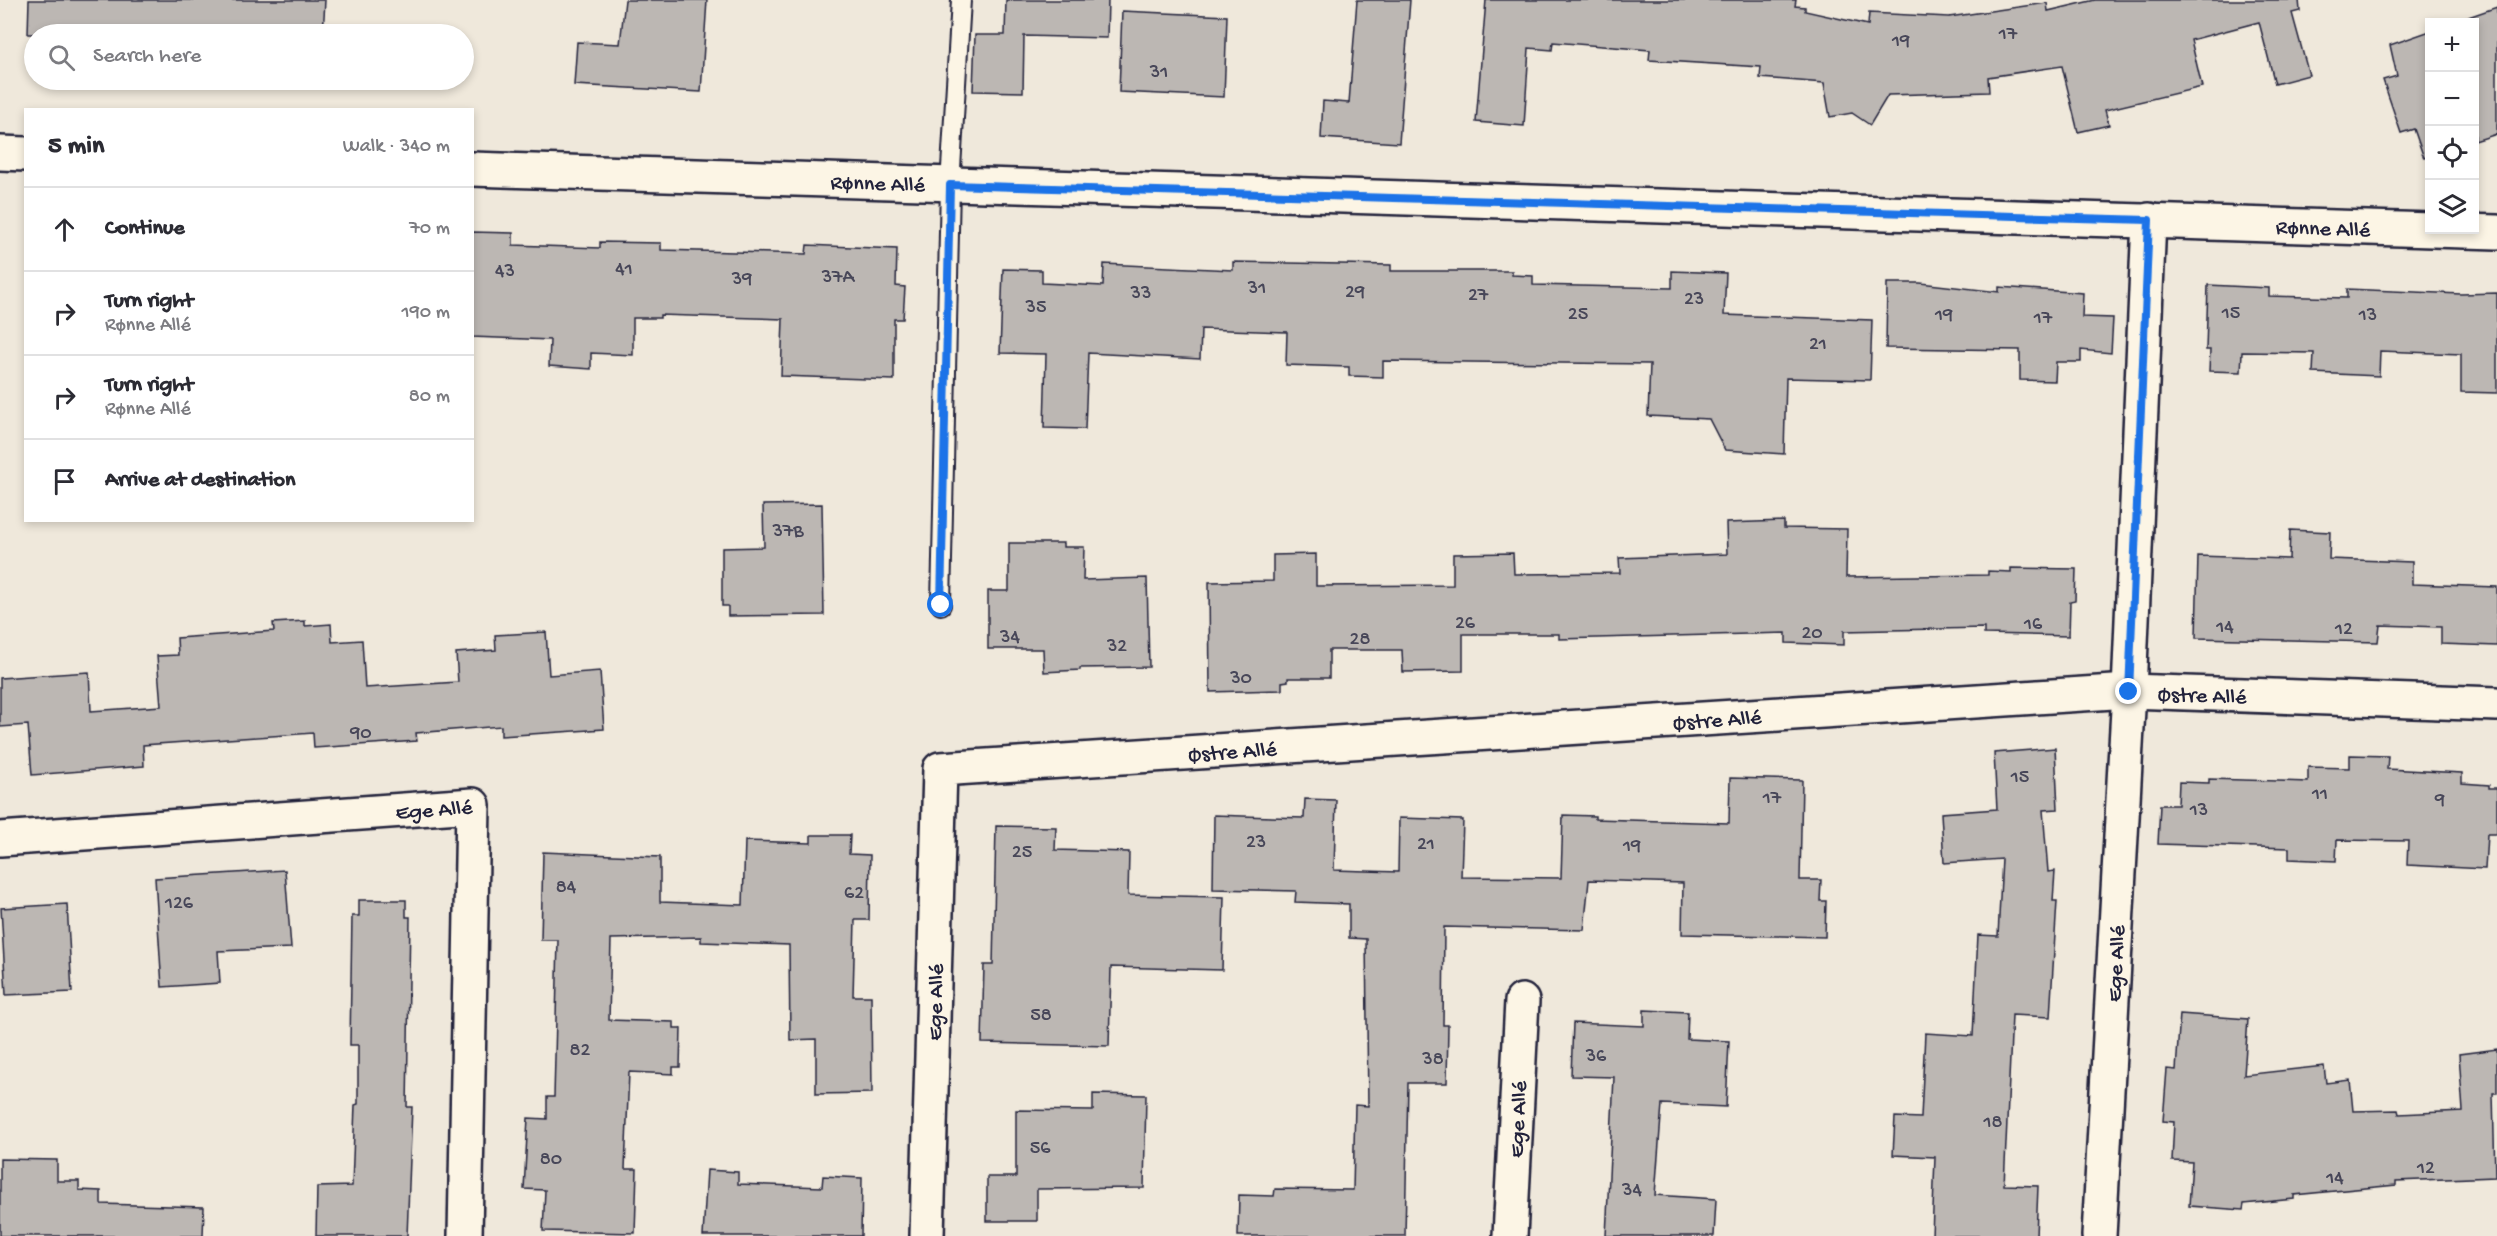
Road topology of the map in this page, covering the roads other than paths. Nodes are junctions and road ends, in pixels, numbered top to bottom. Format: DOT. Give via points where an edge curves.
graph roads {
  1 [pos="961,0"];
  2 [pos="0,153"];
  3 [pos="24,154"];
  4 [pos="474,169"];
  5 [pos="950,185"];
  6 [pos="2149,220"];
  7 [pos="2497,232"];
  8 [pos="941,605"];
  9 [pos="2129,692"];
  10 [pos="2497,704"];
  11 [pos="940,769"];
  12 [pos="0,839"];
  13 [pos="1522,1001"];
  14 [pos="465,1236"];
  15 [pos="927,1236"];
  16 [pos="1510,1236"];
  17 [pos="2099,1236"];
  1 -- 5 [label="lane"];
  2 -- 3 [label="street"];
  4 -- 5 [label="street, Rønne Allé"];
  5 -- 6 [label="street, Rønne Allé"];
  5 -- 8 [label="lane"];
  6 -- 7 [label="street, Rønne Allé"];
  6 -- 9 [label="street"];
  9 -- 10 [label="street, Østre Allé"];
  9 -- 11 [label="street, Østre Allé"];
  9 -- 17 [label="street, Ege Allé"];
  11 -- 15 [label="street, Ege Allé"];
  12 -- 14 [label="street, Ege Allé" via="473,805"];
  13 -- 16 [label="street, Ege Allé"];
}
